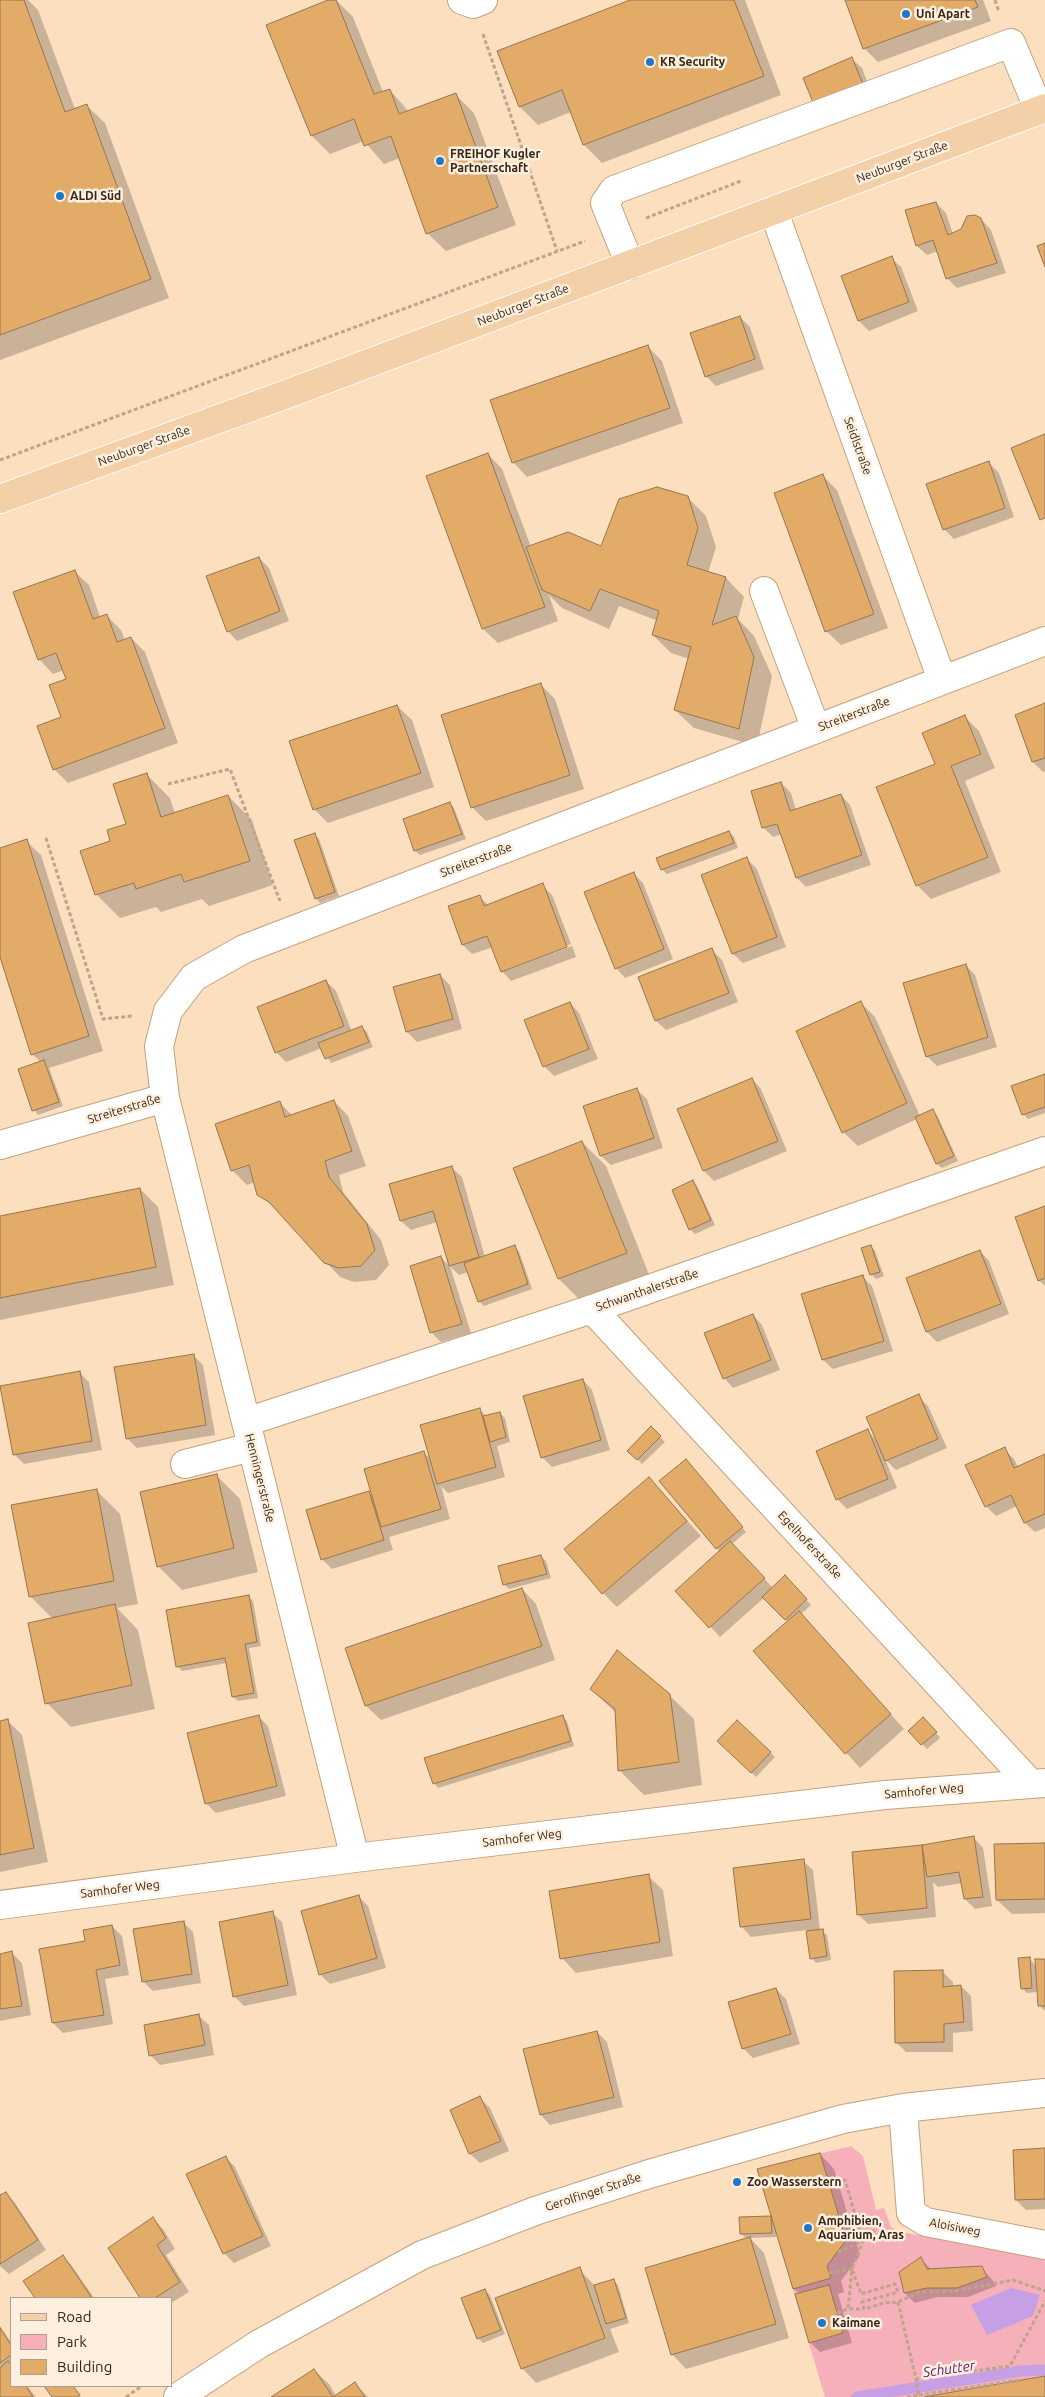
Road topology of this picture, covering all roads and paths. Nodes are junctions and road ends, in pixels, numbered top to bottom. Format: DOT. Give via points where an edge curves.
graph roads {
  1 [pos="473,1"];
  2 [pos="1042,109"];
  3 [pos="745,180"];
  4 [pos="774,212"];
  5 [pos="615,230"];
  6 [pos="557,251"];
  7 [pos="630,266"];
  8 [pos="0,460"];
  9 [pos="0,499"];
  10 [pos="764,591"];
  11 [pos="1045,641"];
  12 [pos="942,680"];
  13 [pos="816,729"];
  14 [pos="168,784"];
  15 [pos="46,838"];
  16 [pos="292,932"];
  17 [pos="168,1011"];
  18 [pos="165,1098"];
  19 [pos="0,1145"];
  20 [pos="1045,1151"];
  21 [pos="592,1309"];
  22 [pos="249,1434"];
  23 [pos="186,1464"];
  24 [pos="1037,1782"];
  25 [pos="355,1858"];
  26 [pos="0,1905"];
  27 [pos="1045,2093"];
  28 [pos="902,2108"];
  29 [pos="830,2184"];
  30 [pos="911,2213"];
  31 [pos="863,2241"];
  32 [pos="1045,2245"];
  33 [pos="838,2252"];
  34 [pos="852,2269"];
  35 [pos="830,2273"];
  36 [pos="1045,2291"];
  37 [pos="1045,2301"];
  38 [pos="898,2302"];
  39 [pos="848,2309"];
  40 [pos="864,2309"];
  41 [pos="837,2313"];
  42 [pos="916,2380"];
  43 [pos="1019,2380"];
  44 [pos="141,2387"];
  45 [pos="919,2394"];
  46 [pos="126,2397"];
  47 [pos="178,2397"];
  48 [pos="908,2397"];
  1 -- 6 [label="path"];
  2 -- 4 [label="main road, Neuburger Straße"];
  2 -- 5 [label="street" via="1011,43 614,190 605,203"];
  3 -- 5 [label="path"];
  4 -- 7 [label="main road, Neuburger Straße"];
  4 -- 12 [label="street, Seidlstraße"];
  5 -- 6 [label="path"];
  5 -- 7 [label="street"];
  6 -- 8 [label="path"];
  7 -- 9 [label="main road, Neuburger Straße"];
  10 -- 13 [label="street"];
  11 -- 12 [label="street, Streiterstraße"];
  12 -- 13 [label="street, Streiterstraße"];
  13 -- 16 [label="street, Streiterstraße"];
  14 -- 16 [label="path" via="230,769"];
  15 -- 17 [label="path" via="103,1019"];
  16 -- 17 [label="street, Streiterstraße" via="244,950 194,977"];
  17 -- 18 [label="street, Streiterstraße" via="159,1046"];
  18 -- 19 [label="street, Streiterstraße"];
  18 -- 22 [label="street, Henningerstraße"];
  20 -- 21 [label="street, Schwanthalerstraße"];
  21 -- 22 [label="street, Schwanthalerstraße"];
  21 -- 24 [label="street, Egelhoferstraße"];
  22 -- 23 [label="street, Schwanthalerstraße"];
  22 -- 25 [label="street, Henningerstraße"];
  24 -- 25 [label="street, Samhofer Weg" via="885,1795"];
  25 -- 26 [label="street, Samhofer Weg"];
  27 -- 28 [label="street, Gerolfinger Straße"];
  28 -- 30 [label="street"];
  28 -- 47 [label="street, Gerolfinger Straße" via="843,2119 649,2174 535,2211 422,2255 259,2344"];
  29 -- 31 [label="path" via="845,2180"];
  30 -- 31 [label="path" via="886,2219"];
  30 -- 32 [label="street, Aloisiweg" via="926,2222"];
  31 -- 33 [label="path"];
  31 -- 34 [label="path"];
  34 -- 35 [label="path"];
  34 -- 39 [label="path"];
  34 -- 40 [label="path" via="861,2294 895,2284 898,2292 862,2302"];
  36 -- 38 [label="path" via="1013,2280 955,2292 920,2292"];
  37 -- 42 [label="path" via="1010,2366"];
  38 -- 40 [label="path"];
  38 -- 42 [label="path"];
  39 -- 40 [label="path"];
  39 -- 41 [label="path"];
  42 -- 45 [label="path"];
  43 -- 45 [label="path"];
  44 -- 46 [label="path"];
  45 -- 48 [label="path"];
}
